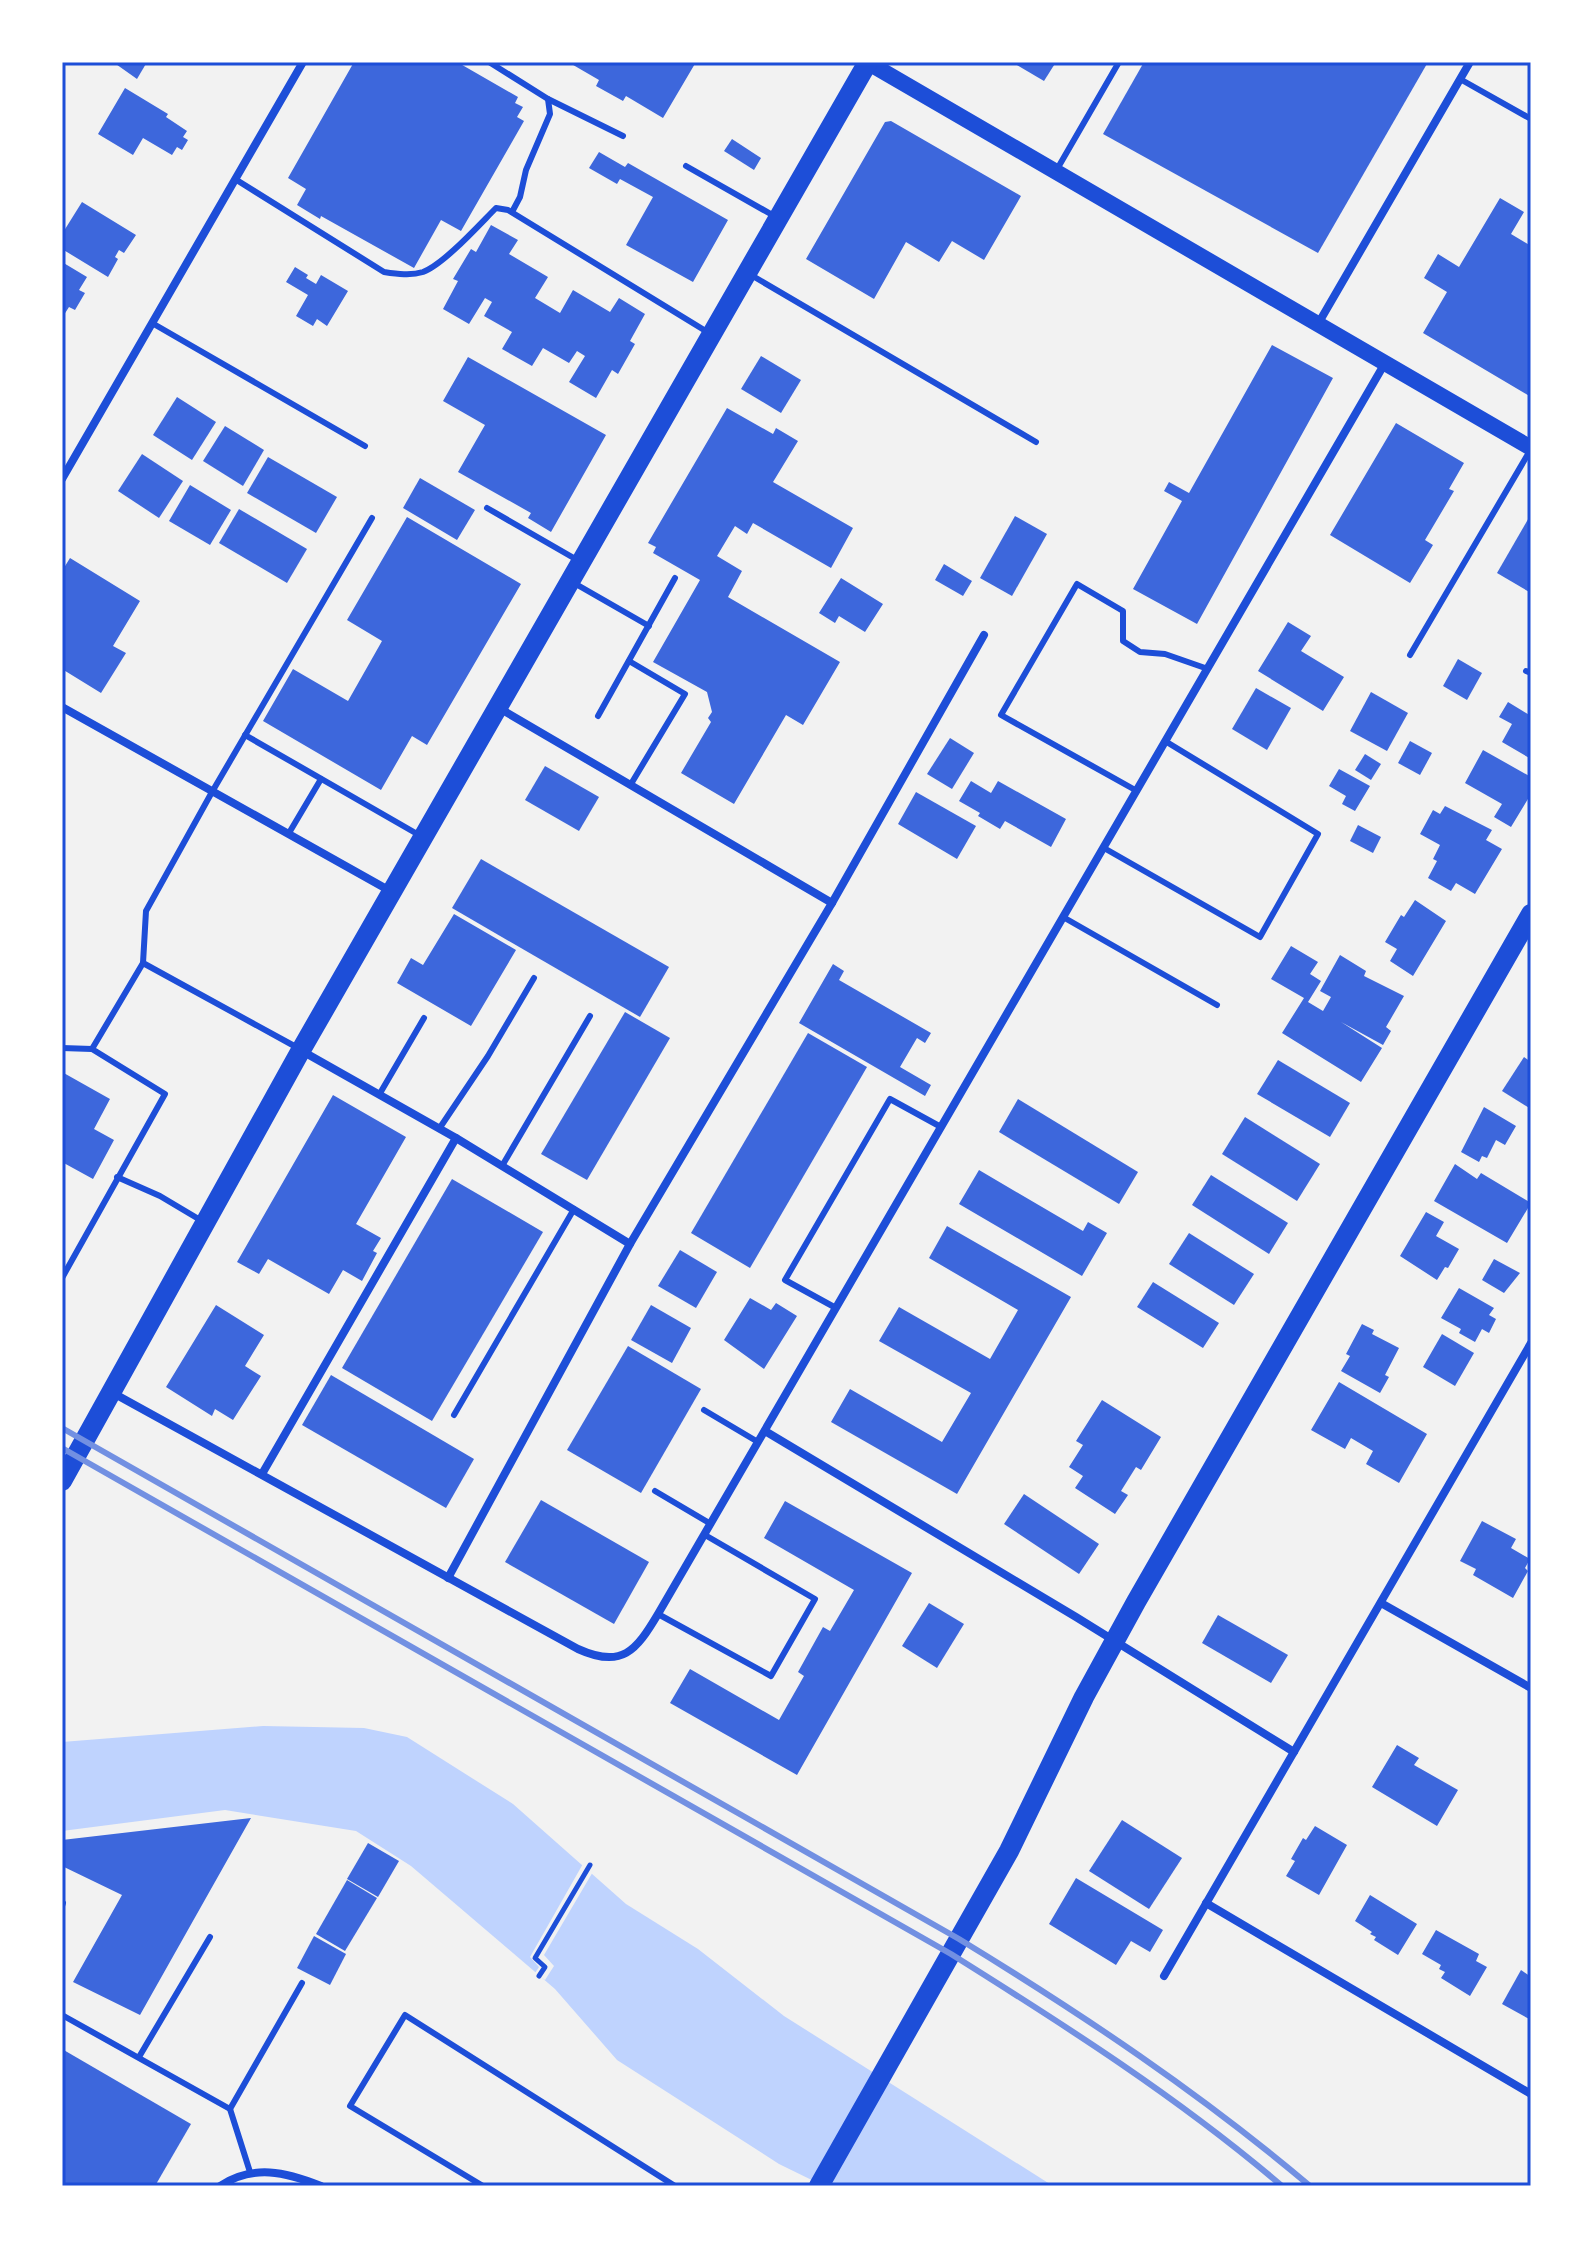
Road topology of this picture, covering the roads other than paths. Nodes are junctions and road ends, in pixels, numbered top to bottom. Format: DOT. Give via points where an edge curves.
graph roads {
  1 [pos="303,62"];
  2 [pos="489,62"];
  3 [pos="868,62"];
  4 [pos="1119,62"];
  5 [pos="1470,62"];
  6 [pos="1460,79"];
  7 [pos="548,99"];
  8 [pos="1531,119"];
  9 [pos="623,136"];
  10 [pos="686,166"];
  11 [pos="1056,171"];
  12 [pos="235,179"];
  13 [pos="512,212"];
  14 [pos="779,219"];
  15 [pos="748,274"];
  16 [pos="152,323"];
  17 [pos="1318,325"];
  18 [pos="712,335"];
  19 [pos="1385,363"];
  20 [pos="1036,442"];
  21 [pos="365,446"];
  22 [pos="1531,448"];
  23 [pos="62,457"];
  24 [pos="71,463"];
  25 [pos="62,479"];
  26 [pos="487,508"];
  27 [pos="372,518"];
  28 [pos="582,562"];
  29 [pos="675,578"];
  30 [pos="571,581"];
  31 [pos="649,626"];
  32 [pos="984,635"];
  33 [pos="1410,655"];
  34 [pos="629,661"];
  35 [pos="1208,669"];
  36 [pos="62,707"];
  37 [pos="498,708"];
  38 [pos="598,716"];
  39 [pos="245,735"];
  40 [pos="1165,741"];
  41 [pos="321,779"];
  42 [pos="631,784"];
  43 [pos="1137,791"];
  44 [pos="212,792"];
  45 [pos="289,833"];
  46 [pos="424,838"];
  47 [pos="1104,848"];
  48 [pos="392,892"];
  49 [pos="832,903"];
  50 [pos="1531,914"];
  51 [pos="1063,917"];
  52 [pos="143,963"];
  53 [pos="534,978"];
  54 [pos="1217,1005"];
  55 [pos="590,1016"];
  56 [pos="424,1018"];
  57 [pos="62,1048"];
  58 [pos="92,1049"];
  59 [pos="301,1050"];
  60 [pos="379,1095"];
  61 [pos="941,1127"];
  62 [pos="439,1129"];
  63 [pos="456,1138"];
  64 [pos="502,1166"];
  65 [pos="117,1177"];
  66 [pos="574,1209"];
  67 [pos="204,1222"];
  68 [pos="630,1244"];
  69 [pos="62,1278"];
  70 [pos="836,1308"];
  71 [pos="1531,1343"];
  72 [pos="112,1392"];
  73 [pos="704,1410"];
  74 [pos="454,1415"];
  75 [pos="765,1431"];
  76 [pos="758,1442"];
  77 [pos="262,1474"];
  78 [pos="62,1481"];
  79 [pos="655,1491"];
  80 [pos="711,1524"];
  81 [pos="705,1535"];
  82 [pos="448,1578"];
  83 [pos="1381,1603"];
  84 [pos="658,1614"];
  85 [pos="1114,1641"];
  86 [pos="1531,1688"];
  87 [pos="1294,1752"];
  88 [pos="1206,1903"];
  89 [pos="210,1937"];
  90 [pos="1164,1976"];
  91 [pos="302,1983"];
  92 [pos="62,2015"];
  93 [pos="139,2057"];
  94 [pos="1531,2094"];
  95 [pos="230,2109"];
  96 [pos="250,2172"];
  97 [pos="220,2186"];
  98 [pos="321,2186"];
  99 [pos="483,2186"];
  100 [pos="675,2186"];
  101 [pos="819,2186"];
  1 -- 12 [label="street"];
  2 -- 7 [label="lane"];
  3 -- 11 [label="main road"];
  3 -- 14 [label="main road"];
  4 -- 11 [label="lane"];
  5 -- 6 [label="street"];
  6 -- 8 [label="lane"];
  6 -- 17 [label="street"];
  7 -- 9 [label="lane"];
  7 -- 13 [label="lane" via="550,114"];
  10 -- 14 [label="lane"];
  11 -- 17 [label="main road"];
  12 -- 13 [label="lane" via="384,272 404,275 424,272 496,208"];
  12 -- 16 [label="street"];
  13 -- 18 [label="lane"];
  14 -- 15 [label="main road"];
  15 -- 18 [label="main road"];
  15 -- 20 [label="lane"];
  16 -- 21 [label="lane"];
  16 -- 24 [label="street"];
  17 -- 19 [label="main road"];
  18 -- 28 [label="main road"];
  19 -- 22 [label="main road"];
  19 -- 35 [label="street"];
  22 -- 33 [label="lane"];
  23 -- 24 [label="lane"];
  24 -- 25 [label="street"];
  26 -- 28 [label="lane"];
  27 -- 39 [label="lane"];
  28 -- 30 [label="main road"];
  29 -- 31 [label="lane"];
  30 -- 31 [label="lane"];
  30 -- 37 [label="main road"];
  31 -- 34 [label="lane"];
  32 -- 49 [label="street"];
  34 -- 38 [label="lane"];
  34 -- 42 [label="lane" via="685,694"];
  35 -- 40 [label="street"];
  35 -- 43 [label="lane" via="1165,654 1140,652 1123,641 1123,611 1077,584 1001,715"];
  36 -- 44 [label="street"];
  37 -- 42 [label="street"];
  37 -- 46 [label="main road"];
  39 -- 41 [label="lane"];
  39 -- 44 [label="lane"];
  40 -- 43 [label="street"];
  40 -- 47 [label="lane" via="1318,834 1260,937"];
  41 -- 45 [label="lane"];
  41 -- 46 [label="lane"];
  42 -- 49 [label="street"];
  43 -- 47 [label="street"];
  44 -- 45 [label="street"];
  44 -- 52 [label="lane" via="146,911"];
  45 -- 48 [label="street"];
  46 -- 48 [label="main road"];
  47 -- 51 [label="street"];
  48 -- 59 [label="main road"];
  49 -- 68 [label="street"];
  50 -- 85 [label="main road"];
  51 -- 54 [label="lane"];
  51 -- 61 [label="street"];
  52 -- 58 [label="lane"];
  52 -- 59 [label="lane"];
  53 -- 62 [label="lane"];
  55 -- 64 [label="lane"];
  56 -- 60 [label="lane"];
  57 -- 58 [label="lane"];
  58 -- 65 [label="lane" via="165,1094"];
  59 -- 60 [label="street"];
  59 -- 67 [label="main road"];
  60 -- 62 [label="street"];
  61 -- 70 [label="street"];
  61 -- 70 [label="lane" via="890,1099 785,1280"];
  62 -- 63 [label="street"];
  63 -- 64 [label="street"];
  63 -- 77 [label="street"];
  64 -- 66 [label="street"];
  65 -- 67 [label="lane"];
  65 -- 69 [label="lane"];
  66 -- 68 [label="street"];
  66 -- 74 [label="lane"];
  67 -- 72 [label="main road"];
  68 -- 82 [label="street"];
  70 -- 75 [label="street"];
  71 -- 83 [label="street"];
  72 -- 77 [label="street"];
  72 -- 78 [label="main road"];
  73 -- 76 [label="lane"];
  75 -- 76 [label="street"];
  75 -- 85 [label="street"];
  76 -- 80 [label="street"];
  77 -- 82 [label="street"];
  79 -- 80 [label="lane"];
  80 -- 81 [label="street"];
  81 -- 84 [label="street"];
  81 -- 84 [label="lane" via="815,1599 771,1676"];
  82 -- 84 [label="street" via="603,1658 622,1656 644,1639"];
  83 -- 86 [label="street"];
  83 -- 87 [label="street"];
  85 -- 87 [label="street"];
  85 -- 101 [label="main road" via="1009,1851"];
  87 -- 88 [label="street"];
  88 -- 90 [label="street"];
  88 -- 94 [label="street"];
  89 -- 93 [label="lane"];
  91 -- 95 [label="lane"];
  92 -- 93 [label="lane"];
  93 -- 95 [label="lane"];
  95 -- 96 [label="lane"];
  96 -- 97 [label="street"];
  96 -- 98 [label="street" via="269,2171"];
  99 -- 100 [label="lane" via="350,2106 405,2015"];
}
